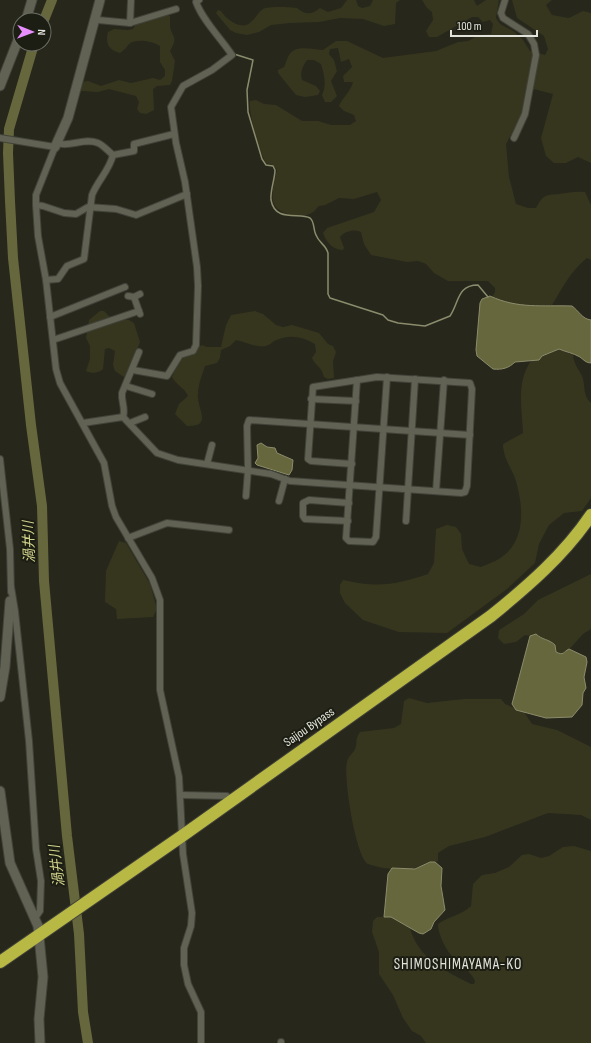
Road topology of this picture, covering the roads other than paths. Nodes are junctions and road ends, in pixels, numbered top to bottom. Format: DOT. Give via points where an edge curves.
graph roads {
  1 [pos="32,0"];
  2 [pos="100,0"];
  3 [pos="103,0"];
  4 [pos="131,0"];
  5 [pos="199,0"];
  6 [pos="505,0"];
  7 [pos="176,9"];
  8 [pos="28,12"];
  9 [pos="98,20"];
  10 [pos="130,23"];
  11 [pos="91,33"];
  12 [pos="12,52"];
  13 [pos="3,71"];
  14 [pos="0,86"];
  15 [pos="174,134"];
  16 [pos="0,138"];
  17 [pos="514,138"];
  18 [pos="56,145"];
  19 [pos="113,155"];
  20 [pos="187,194"];
  21 [pos="36,206"];
  22 [pos="90,208"];
  23 [pos="46,280"];
  24 [pos="125,287"];
  25 [pos="134,296"];
  26 [pos="50,317"];
  27 [pos="52,340"];
  28 [pos="139,352"];
  29 [pos="133,370"];
  30 [pos="387,377"];
  31 [pos="415,379"];
  32 [pos="357,380"];
  33 [pos="444,380"];
  34 [pos="126,386"];
  35 [pos="152,394"];
  36 [pos="311,398"];
  37 [pos="356,401"];
  38 [pos="123,416"];
  39 [pos="145,417"];
  40 [pos="83,423"];
  41 [pos="130,423"];
  42 [pos="309,424"];
  43 [pos="354,427"];
  44 [pos="384,429"];
  45 [pos="412,431"];
  46 [pos="440,433"];
  47 [pos="470,435"];
  48 [pos="212,445"];
  49 [pos="0,459"];
  50 [pos="207,464"];
  51 [pos="352,464"];
  52 [pos="248,470"];
  53 [pos="285,479"];
  54 [pos="350,485"];
  55 [pos="380,487"];
  56 [pos="408,489"];
  57 [pos="436,491"];
  58 [pos="246,496"];
  59 [pos="2,498"];
  60 [pos="279,501"];
  61 [pos="349,503"];
  62 [pos="591,514"];
  63 [pos="348,521"];
  64 [pos="406,521"];
  65 [pos="229,530"];
  66 [pos="128,538"];
  67 [pos="11,588"];
  68 [pos="10,601"];
  69 [pos="3,651"];
  70 [pos="0,697"];
  71 [pos="0,791"];
  72 [pos="181,795"];
  73 [pos="230,801"];
  74 [pos="182,836"];
  75 [pos="35,918"];
  76 [pos="44,932"];
  77 [pos="26,945"];
  78 [pos="0,962"];
  79 [pos="0,968"];
  80 [pos="40,1043"];
  81 [pos="201,1043"];
  1 -- 8 [label="street"];
  2 -- 11 [label="street"];
  3 -- 9 [label="street"];
  4 -- 10 [label="street"];
  5 -- 15 [label="street" via="196,2 201,15 232,55 180,90 171,107"];
  6 -- 17 [label="street" via="501,13 503,18 528,34 536,54 525,114"];
  7 -- 10 [label="street"];
  9 -- 10 [label="street"];
  9 -- 11 [label="street"];
  11 -- 18 [label="street" via="68,118"];
  12 -- 13 [label="street"];
  13 -- 14 [label="street"];
  15 -- 19 [label="street" via="134,144 134,151"];
  15 -- 20 [label="street"];
  16 -- 18 [label="street"];
  18 -- 19 [label="street" via="92,141"];
  18 -- 21 [label="street" via="36,195"];
  19 -- 22 [label="street" via="108,169 96,186"];
  20 -- 22 [label="street" via="136,215 111,209"];
  20 -- 29 [label="street" via="198,286 196,345 193,350 177,358 167,376"];
  21 -- 22 [label="street" via="76,214"];
  21 -- 23 [label="street" via="38,236"];
  22 -- 23 [label="street" via="84,259 68,266 58,279"];
  23 -- 26 [label="street"];
  24 -- 26 [label="street"];
  25 -- 27 [label="street" via="140,313"];
  26 -- 27 [label="street"];
  27 -- 40 [label="street" via="58,376"];
  28 -- 29 [label="street"];
  29 -- 34 [label="street"];
  30 -- 31 [label="street"];
  30 -- 32 [label="street"];
  30 -- 44 [label="street"];
  31 -- 33 [label="street"];
  31 -- 45 [label="street"];
  32 -- 36 [label="street" via="315,386"];
  32 -- 37 [label="street"];
  33 -- 46 [label="street"];
  33 -- 47 [label="street" via="468,382 472,385"];
  34 -- 35 [label="street"];
  34 -- 38 [label="street" via="121,398 125,409"];
  36 -- 37 [label="street"];
  36 -- 42 [label="street"];
  37 -- 43 [label="street"];
  38 -- 40 [label="street"];
  38 -- 41 [label="street"];
  39 -- 41 [label="street"];
  40 -- 66 [label="street" via="104,463 113,511"];
  41 -- 50 [label="street" via="157,453 178,460"];
  42 -- 43 [label="street"];
  42 -- 51 [label="street" via="309,460"];
  42 -- 52 [label="street" via="249,420"];
  43 -- 44 [label="street"];
  43 -- 51 [label="street"];
  44 -- 45 [label="street"];
  44 -- 55 [label="street"];
  45 -- 46 [label="street"];
  45 -- 56 [label="street"];
  46 -- 47 [label="street"];
  46 -- 57 [label="street"];
  47 -- 57 [label="street" via="465,492"];
  48 -- 50 [label="street"];
  49 -- 59 [label="street"];
  50 -- 52 [label="street"];
  51 -- 54 [label="street"];
  52 -- 53 [label="street"];
  52 -- 58 [label="street"];
  53 -- 54 [label="street"];
  53 -- 60 [label="street"];
  54 -- 55 [label="street"];
  54 -- 61 [label="street"];
  55 -- 56 [label="street"];
  55 -- 63 [label="street" via="374,541 348,540"];
  56 -- 57 [label="street"];
  56 -- 64 [label="street"];
  59 -- 67 [label="street" via="10,550"];
  61 -- 63 [label="street"];
  61 -- 63 [label="street" via="306,500 303,516 305,519"];
  62 -- 73 [label="highway, Saijou Bypass" via="550,564 515,597"];
  65 -- 66 [label="street" via="167,523"];
  66 -- 72 [label="street" via="152,578 160,600 160,690"];
  67 -- 68 [label="street"];
  67 -- 75 [label="street" via="29,741 36,849 41,881 40,911"];
  68 -- 69 [label="street"];
  69 -- 70 [label="street"];
  71 -- 75 [label="street" via="10,863"];
  72 -- 73 [label="street" via="227,796"];
  72 -- 74 [label="street"];
  73 -- 74 [label="highway, Saijou Bypass"];
  74 -- 76 [label="highway, Saijou Bypass"];
  74 -- 81 [label="street" via="192,913 184,948 184,965 188,984 201,1012"];
  75 -- 76 [label="street"];
  76 -- 77 [label="highway, Saijou Bypass"];
  76 -- 80 [label="street"];
  77 -- 78 [label="highway, Saijou Bypass"];
  77 -- 79 [label="highway, Saijou Bypass"];
}
